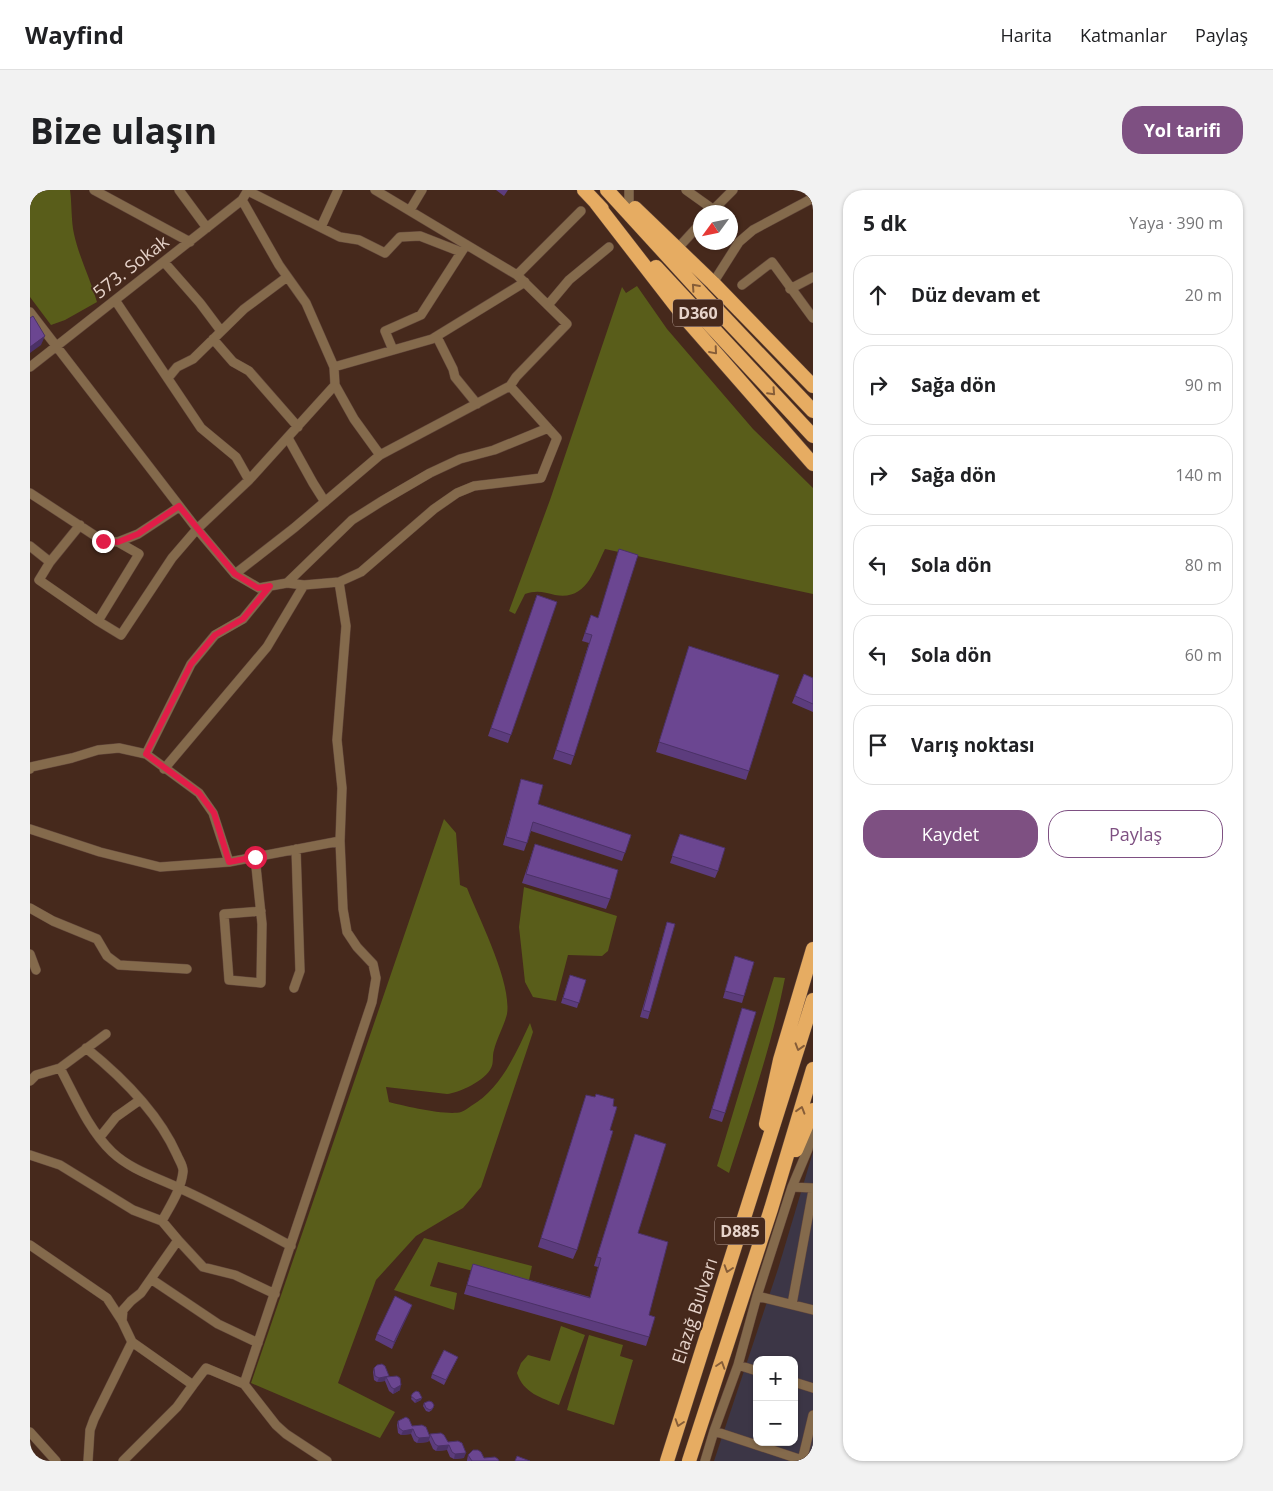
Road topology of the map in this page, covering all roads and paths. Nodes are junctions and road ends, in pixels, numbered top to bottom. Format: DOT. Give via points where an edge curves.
graph roads {
  1 [pos="94,190"];
  2 [pos="179,190"];
  3 [pos="248,190"];
  4 [pos="338,190"];
  5 [pos="375,190"];
  6 [pos="422,190"];
  7 [pos="584,190"];
  8 [pos="607,190"];
  9 [pos="612,190"];
  10 [pos="686,190"];
  11 [pos="733,190"];
  12 [pos="629,196"];
  13 [pos="813,198"];
  14 [pos="242,200"];
  15 [pos="596,203"];
  16 [pos="705,205"];
  17 [pos="719,205"];
  18 [pos="410,210"];
  19 [pos="581,211"];
  20 [pos="321,227"];
  21 [pos="207,228"];
  22 [pos="693,232"];
  23 [pos="190,242"];
  24 [pos="466,244"];
  25 [pos="609,247"];
  26 [pos="678,248"];
  27 [pos="461,252"];
  28 [pos="164,262"];
  29 [pos="517,275"];
  30 [pos="287,277"];
  31 [pos="813,277"];
  32 [pos="525,282"];
  33 [pos="713,283"];
  34 [pos="742,285"];
  35 [pos="790,288"];
  36 [pos="115,300"];
  37 [pos="548,305"];
  38 [pos="30,312"];
  39 [pos="813,318"];
  40 [pos="221,331"];
  41 [pos="437,337"];
  42 [pos="213,339"];
  43 [pos="56,347"];
  44 [pos="393,350"];
  45 [pos="30,367"];
  46 [pos="334,367"];
  47 [pos="168,378"];
  48 [pos="335,385"];
  49 [pos="510,386"];
  50 [pos="813,386"];
  51 [pos="477,404"];
  52 [pos="813,411"];
  53 [pos="298,427"];
  54 [pos="548,428"];
  55 [pos="813,436"];
  56 [pos="288,438"];
  57 [pos="380,456"];
  58 [pos="813,464"];
  59 [pos="249,480"];
  60 [pos="30,493"];
  61 [pos="325,502"];
  62 [pos="179,506"];
  63 [pos="80,525"];
  64 [pos="197,529"];
  65 [pos="118,542"];
  66 [pos="30,546"];
  67 [pos="50,562"];
  68 [pos="235,574"];
  69 [pos="339,582"];
  70 [pos="287,583"];
  71 [pos="304,585"];
  72 [pos="270,586"];
  73 [pos="98,620"];
  74 [pos="146,754"];
  75 [pos="30,769"];
  76 [pos="164,769"];
  77 [pos="30,829"];
  78 [pos="340,841"];
  79 [pos="296,849"];
  80 [pos="255,857"];
  81 [pos="229,862"];
  82 [pos="30,908"];
  83 [pos="261,912"];
  84 [pos="813,949"];
  85 [pos="30,954"];
  86 [pos="186,969"];
  87 [pos="36,970"];
  88 [pos="294,988"];
  89 [pos="813,1000"];
  90 [pos="106,1034"];
  91 [pos="86,1048"];
  92 [pos="60,1068"];
  93 [pos="813,1069"];
  94 [pos="30,1081"];
  95 [pos="140,1100"];
  96 [pos="812,1114"];
  97 [pos="812,1136"];
  98 [pos="100,1137"];
  99 [pos="811,1150"];
  100 [pos="30,1156"];
  101 [pos="792,1187"];
  102 [pos="179,1188"];
  103 [pos="813,1189"];
  104 [pos="748,1206"];
  105 [pos="772,1209"];
  106 [pos="162,1221"];
  107 [pos="178,1240"];
  108 [pos="30,1245"];
  109 [pos="291,1246"];
  110 [pos="151,1279"];
  111 [pos="275,1294"];
  112 [pos="757,1296"];
  113 [pos="792,1304"];
  114 [pos="813,1310"];
  115 [pos="122,1321"];
  116 [pos="132,1342"];
  117 [pos="258,1343"];
  118 [pos="738,1365"];
  119 [pos="753,1370"];
  120 [pos="798,1383"];
  121 [pos="244,1384"];
  122 [pos="193,1385"];
  123 [pos="813,1388"];
  124 [pos="813,1415"];
  125 [pos="714,1431"];
  126 [pos="30,1432"];
  127 [pos="802,1460"];
  128 [pos="56,1461"];
  129 [pos="88,1461"];
  130 [pos="123,1461"];
  131 [pos="327,1461"];
  132 [pos="666,1461"];
  133 [pos="690,1461"];
  134 [pos="705,1461"];
  1 -- 23 [label="street"];
  2 -- 21 [label="street"];
  3 -- 14 [label="street, 573. Sokak"];
  3 -- 20 [label="street"];
  4 -- 20 [label="street"];
  5 -- 18 [label="street"];
  6 -- 18 [label="street"];
  7 -- 15 [label="highway, D360"];
  52 -- 8 [label="highway, D360, one-way"];
  9 -- 12 [label="highway"];
  10 -- 16 [label="street"];
  11 -- 17 [label="street"];
  12 -- 26 [label="highway"];
  13 -- 33 [label="street" via="753,230 739,242"];
  14 -- 21 [label="street, 573. Sokak"];
  14 -- 30 [label="street"];
  15 -- 55 [label="highway, D360, one-way"];
  15 -- 58 [label="highway, one-way" via="684,318"];
  18 -- 24 [label="street"];
  19 -- 29 [label="street"];
  20 -- 27 [label="street" via="385,253 400,237 420,236"];
  21 -- 23 [label="street, 573. Sokak"];
  22 -- 26 [label="street"];
  23 -- 28 [label="street, 573. Sokak"];
  24 -- 27 [label="street"];
  24 -- 29 [label="street"];
  25 -- 37 [label="street" via="569,280"];
  26 -- 33 [label="highway"];
  27 -- 44 [label="street" via="421,315 385,331"];
  28 -- 36 [label="street, 573. Sokak"];
  28 -- 40 [label="street"];
  29 -- 32 [label="street"];
  30 -- 40 [label="street"];
  30 -- 46 [label="street" via="306,303"];
  31 -- 35 [label="street"];
  32 -- 37 [label="street"];
  32 -- 41 [label="street"];
  33 -- 50 [label="highway"];
  34 -- 35 [label="street" via="772,262"];
  35 -- 39 [label="street"];
  36 -- 43 [label="street, 573. Sokak"];
  36 -- 47 [label="street"];
  37 -- 49 [label="street" via="567,324"];
  38 -- 43 [label="street"];
  40 -- 42 [label="street"];
  41 -- 44 [label="street"];
  41 -- 51 [label="street" via="455,377"];
  42 -- 47 [label="street"];
  42 -- 53 [label="street" via="233,362 249,372"];
  43 -- 45 [label="street, 573. Sokak"];
  43 -- 62 [label="street"];
  44 -- 46 [label="street"];
  46 -- 48 [label="street"];
  47 -- 59 [label="street" via="201,428 236,457"];
  48 -- 53 [label="street"];
  48 -- 57 [label="street"];
  49 -- 51 [label="street"];
  49 -- 54 [label="street"];
  51 -- 57 [label="street"];
  53 -- 56 [label="street"];
  54 -- 69 [label="street" via="557,438 540,478 474,486 457,493 361,572"];
  54 -- 70 [label="street" via="494,450 460,459 374,506 352,520"];
  56 -- 59 [label="street"];
  56 -- 61 [label="street"];
  57 -- 61 [label="street"];
  59 -- 64 [label="street"];
  60 -- 63 [label="street"];
  61 -- 68 [label="street"];
  62 -- 64 [label="street"];
  62 -- 65 [label="street" via="138,534"];
  63 -- 65 [label="street" via="103,541"];
  63 -- 67 [label="street"];
  64 -- 68 [label="street"];
  64 -- 73 [label="street" via="172,558 121,635"];
  65 -- 73 [label="street" via="138,554"];
  66 -- 67 [label="street"];
  67 -- 73 [label="street" via="39,580"];
  68 -- 72 [label="street" via="258,588"];
  69 -- 71 [label="street"];
  69 -- 78 [label="street" via="346,626 337,740 342,788"];
  70 -- 71 [label="street"];
  70 -- 72 [label="street"];
  71 -- 76 [label="street" via="267,647"];
  72 -- 74 [label="street" via="243,619 215,635 191,664"];
  74 -- 75 [label="street" via="119,748 98,750"];
  74 -- 76 [label="street"];
  76 -- 81 [label="street" via="199,793 214,813"];
  77 -- 81 [label="street" via="160,867"];
  78 -- 79 [label="street"];
  78 -- 109 [label="street" via="347,932 373,964 376,978 372,1002"];
  79 -- 80 [label="street"];
  79 -- 88 [label="street" via="300,971"];
  80 -- 81 [label="street"];
  80 -- 83 [label="street"];
  82 -- 86 [label="street" via="97,939 107,956 119,965"];
  83 -- 83 [label="street" via="224,914 229,980 261,983"];
  84 -- 104 [label="highway" via="780,1060"];
  85 -- 87 [label="street"];
  89 -- 104 [label="highway, Elazığ Bulvarı / D885, one-way"];
  90 -- 91 [label="street"];
  91 -- 92 [label="street"];
  91 -- 95 [label="street" via="113,1070"];
  92 -- 94 [label="street" via="36,1075"];
  92 -- 98 [label="street"];
  105 -- 93 [label="highway, D885, one-way"];
  95 -- 98 [label="street" via="116,1117"];
  95 -- 102 [label="street" via="166,1134 184,1170"];
  96 -- 97 [label="street"];
  96 -- 105 [label="highway"];
  97 -- 99 [label="street"];
  98 -- 102 [label="street" via="123,1162"];
  99 -- 101 [label="street"];
  100 -- 106 [label="street" via="60,1165 133,1210"];
  101 -- 103 [label="street"];
  101 -- 112 [label="street"];
  102 -- 106 [label="street"];
  102 -- 109 [label="street"];
  103 -- 113 [label="street"];
  104 -- 132 [label="highway, Elazığ Bulvarı / D885, one-way"];
  133 -- 105 [label="highway, D885, one-way"];
  106 -- 107 [label="street"];
  107 -- 110 [label="street"];
  107 -- 111 [label="street" via="203,1267 234,1275"];
  108 -- 115 [label="street" via="107,1298"];
  109 -- 111 [label="street"];
  110 -- 115 [label="street" via="123,1310"];
  110 -- 117 [label="street" via="218,1324"];
  111 -- 117 [label="street"];
  112 -- 113 [label="street"];
  112 -- 118 [label="street"];
  113 -- 114 [label="street"];
  115 -- 116 [label="street"];
  116 -- 122 [label="street"];
  116 -- 129 [label="street" via="94,1419"];
  117 -- 121 [label="street"];
  118 -- 119 [label="street"];
  118 -- 125 [label="street"];
  120 -- 123 [label="street"];
  121 -- 122 [label="street" via="206,1368"];
  121 -- 131 [label="street" via="276,1425"];
  122 -- 130 [label="street" via="178,1408"];
  124 -- 127 [label="street"];
  125 -- 127 [label="street"];
  125 -- 134 [label="street"];
  126 -- 128 [label="street"];
}
